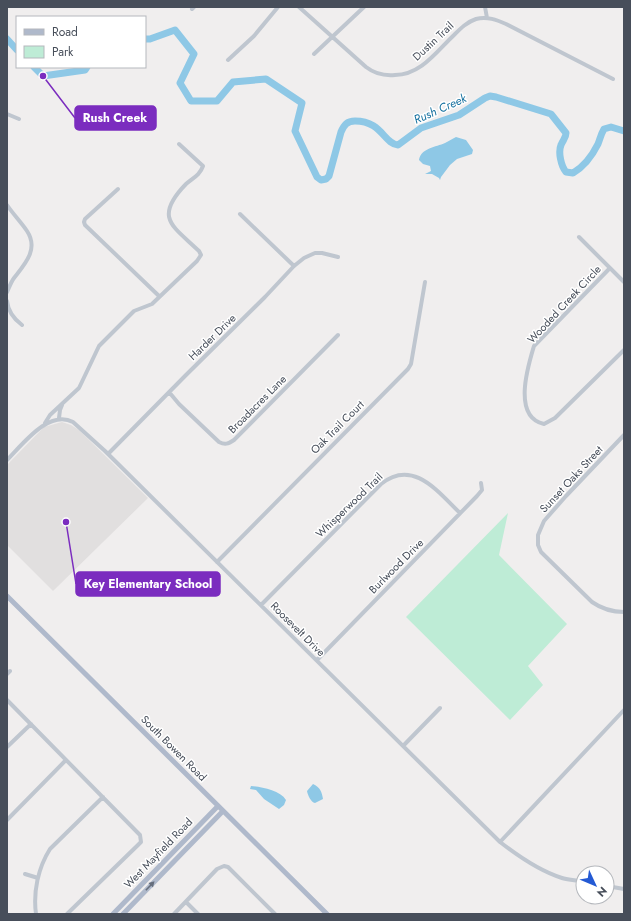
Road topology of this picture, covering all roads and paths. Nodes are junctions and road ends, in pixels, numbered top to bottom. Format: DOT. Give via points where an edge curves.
graph roads {
  1 [pos="278,7"];
  2 [pos="299,7"];
  3 [pos="364,7"];
  4 [pos="485,7"];
  5 [pos="487,18"];
  6 [pos="333,37"];
  7 [pos="314,54"];
  8 [pos="228,60"];
  9 [pos="613,79"];
  10 [pos="7,114"];
  11 [pos="19,119"];
  12 [pos="179,144"];
  13 [pos="118,189"];
  14 [pos="8,209"];
  15 [pos="240,214"];
  16 [pos="579,237"];
  17 [pos="338,257"];
  18 [pos="294,266"];
  19 [pos="610,268"];
  20 [pos="424,282"];
  21 [pos="624,282"];
  22 [pos="7,292"];
  23 [pos="159,296"];
  24 [pos="7,301"];
  25 [pos="22,324"];
  26 [pos="338,335"];
  27 [pos="624,350"];
  28 [pos="169,392"];
  29 [pos="64,403"];
  30 [pos="59,418"];
  31 [pos="44,424"];
  32 [pos="624,435"];
  33 [pos="108,454"];
  34 [pos="7,460"];
  35 [pos="481,483"];
  36 [pos="460,513"];
  37 [pos="217,562"];
  38 [pos="7,596"];
  39 [pos="261,605"];
  40 [pos="624,612"];
  41 [pos="317,660"];
  42 [pos="7,700"];
  43 [pos="440,708"];
  44 [pos="624,710"];
  45 [pos="31,724"];
  46 [pos="403,746"];
  47 [pos="7,747"];
  48 [pos="66,760"];
  49 [pos="103,797"];
  50 [pos="218,806"];
  51 [pos="223,811"];
  52 [pos="7,820"];
  53 [pos="500,842"];
  54 [pos="25,874"];
  55 [pos="38,878"];
  56 [pos="575,880"];
  57 [pos="186,902"];
  58 [pos="36,914"];
  59 [pos="67,914"];
  60 [pos="113,914"];
  61 [pos="123,914"];
  62 [pos="174,914"];
  63 [pos="198,914"];
  64 [pos="275,914"];
  65 [pos="327,914"];
  1 -- 8 [label="street" via="254,36"];
  2 -- 6 [label="street, Dustin Trail"];
  3 -- 6 [label="street"];
  4 -- 5 [label="street"];
  5 -- 6 [label="street, Dustin Trail" via="466,24 421,66 398,75 372,71"];
  5 -- 9 [label="street" via="506,24"];
  6 -- 7 [label="street"];
  10 -- 11 [label="street"];
  12 -- 23 [label="street" via="203,166 201,173 187,184 171,204 169,220 201,255"];
  13 -- 23 [label="street" via="85,219 85,225"];
  14 -- 22 [label="street" via="27,231 32,247 24,267 13,279"];
  15 -- 18 [label="street"];
  16 -- 19 [label="street"];
  17 -- 18 [label="street, Harder Drive" via="315,253"];
  18 -- 28 [label="street, Harder Drive"];
  19 -- 21 [label="street"];
  19 -- 27 [label="street, Wooded Creek Circle" via="534,346 524,389 528,411 534,420 544,424 555,418"];
  20 -- 37 [label="street, Oak Trail Court" via="411,364 408,369"];
  23 -- 29 [label="street" via="152,304 134,311 99,346 79,388"];
  24 -- 25 [label="street" via="16,321"];
  26 -- 28 [label="street, Broadacres Lane" via="234,440 227,444 219,442"];
  28 -- 33 [label="street, Harder Drive"];
  29 -- 30 [label="street"];
  29 -- 31 [label="street"];
  30 -- 31 [label="street"];
  30 -- 33 [label="street, Roosevelt Drive" via="73,422"];
  31 -- 34 [label="street"];
  32 -- 40 [label="street, Sunset Oaks Street" via="544,521 538,540 541,552 592,602 600,608"];
  33 -- 37 [label="street, Roosevelt Drive"];
  35 -- 36 [label="street, Burlwood Drive" via="482,490"];
  36 -- 39 [label="street, Whisperwood Trail" via="424,480 410,475 393,476 381,484"];
  36 -- 41 [label="street, Burlwood Drive"];
  37 -- 39 [label="street, Roosevelt Drive"];
  38 -- 50 [label="main road, South Bowen Road"];
  39 -- 41 [label="street, Roosevelt Drive"];
  41 -- 46 [label="street, Roosevelt Drive"];
  42 -- 45 [label="street"];
  43 -- 46 [label="street"];
  44 -- 53 [label="street"];
  45 -- 47 [label="street"];
  45 -- 48 [label="street"];
  46 -- 53 [label="street, Roosevelt Drive"];
  48 -- 49 [label="street"];
  48 -- 52 [label="street"];
  49 -- 55 [label="street" via="50,849"];
  49 -- 59 [label="street" via="138,833 141,842"];
  50 -- 51 [label="main road, South Bowen Road"];
  50 -- 60 [label="main road, West Mayfield Road"];
  61 -- 51 [label="main road, one-way"];
  51 -- 65 [label="main road, South Bowen Road"];
  53 -- 56 [label="street, Roosevelt Drive" via="522,858 554,875"];
  54 -- 55 [label="street"];
  55 -- 58 [label="street"];
  57 -- 62 [label="street"];
  57 -- 63 [label="street"];
  57 -- 64 [label="street" via="222,866 228,867"];
}
